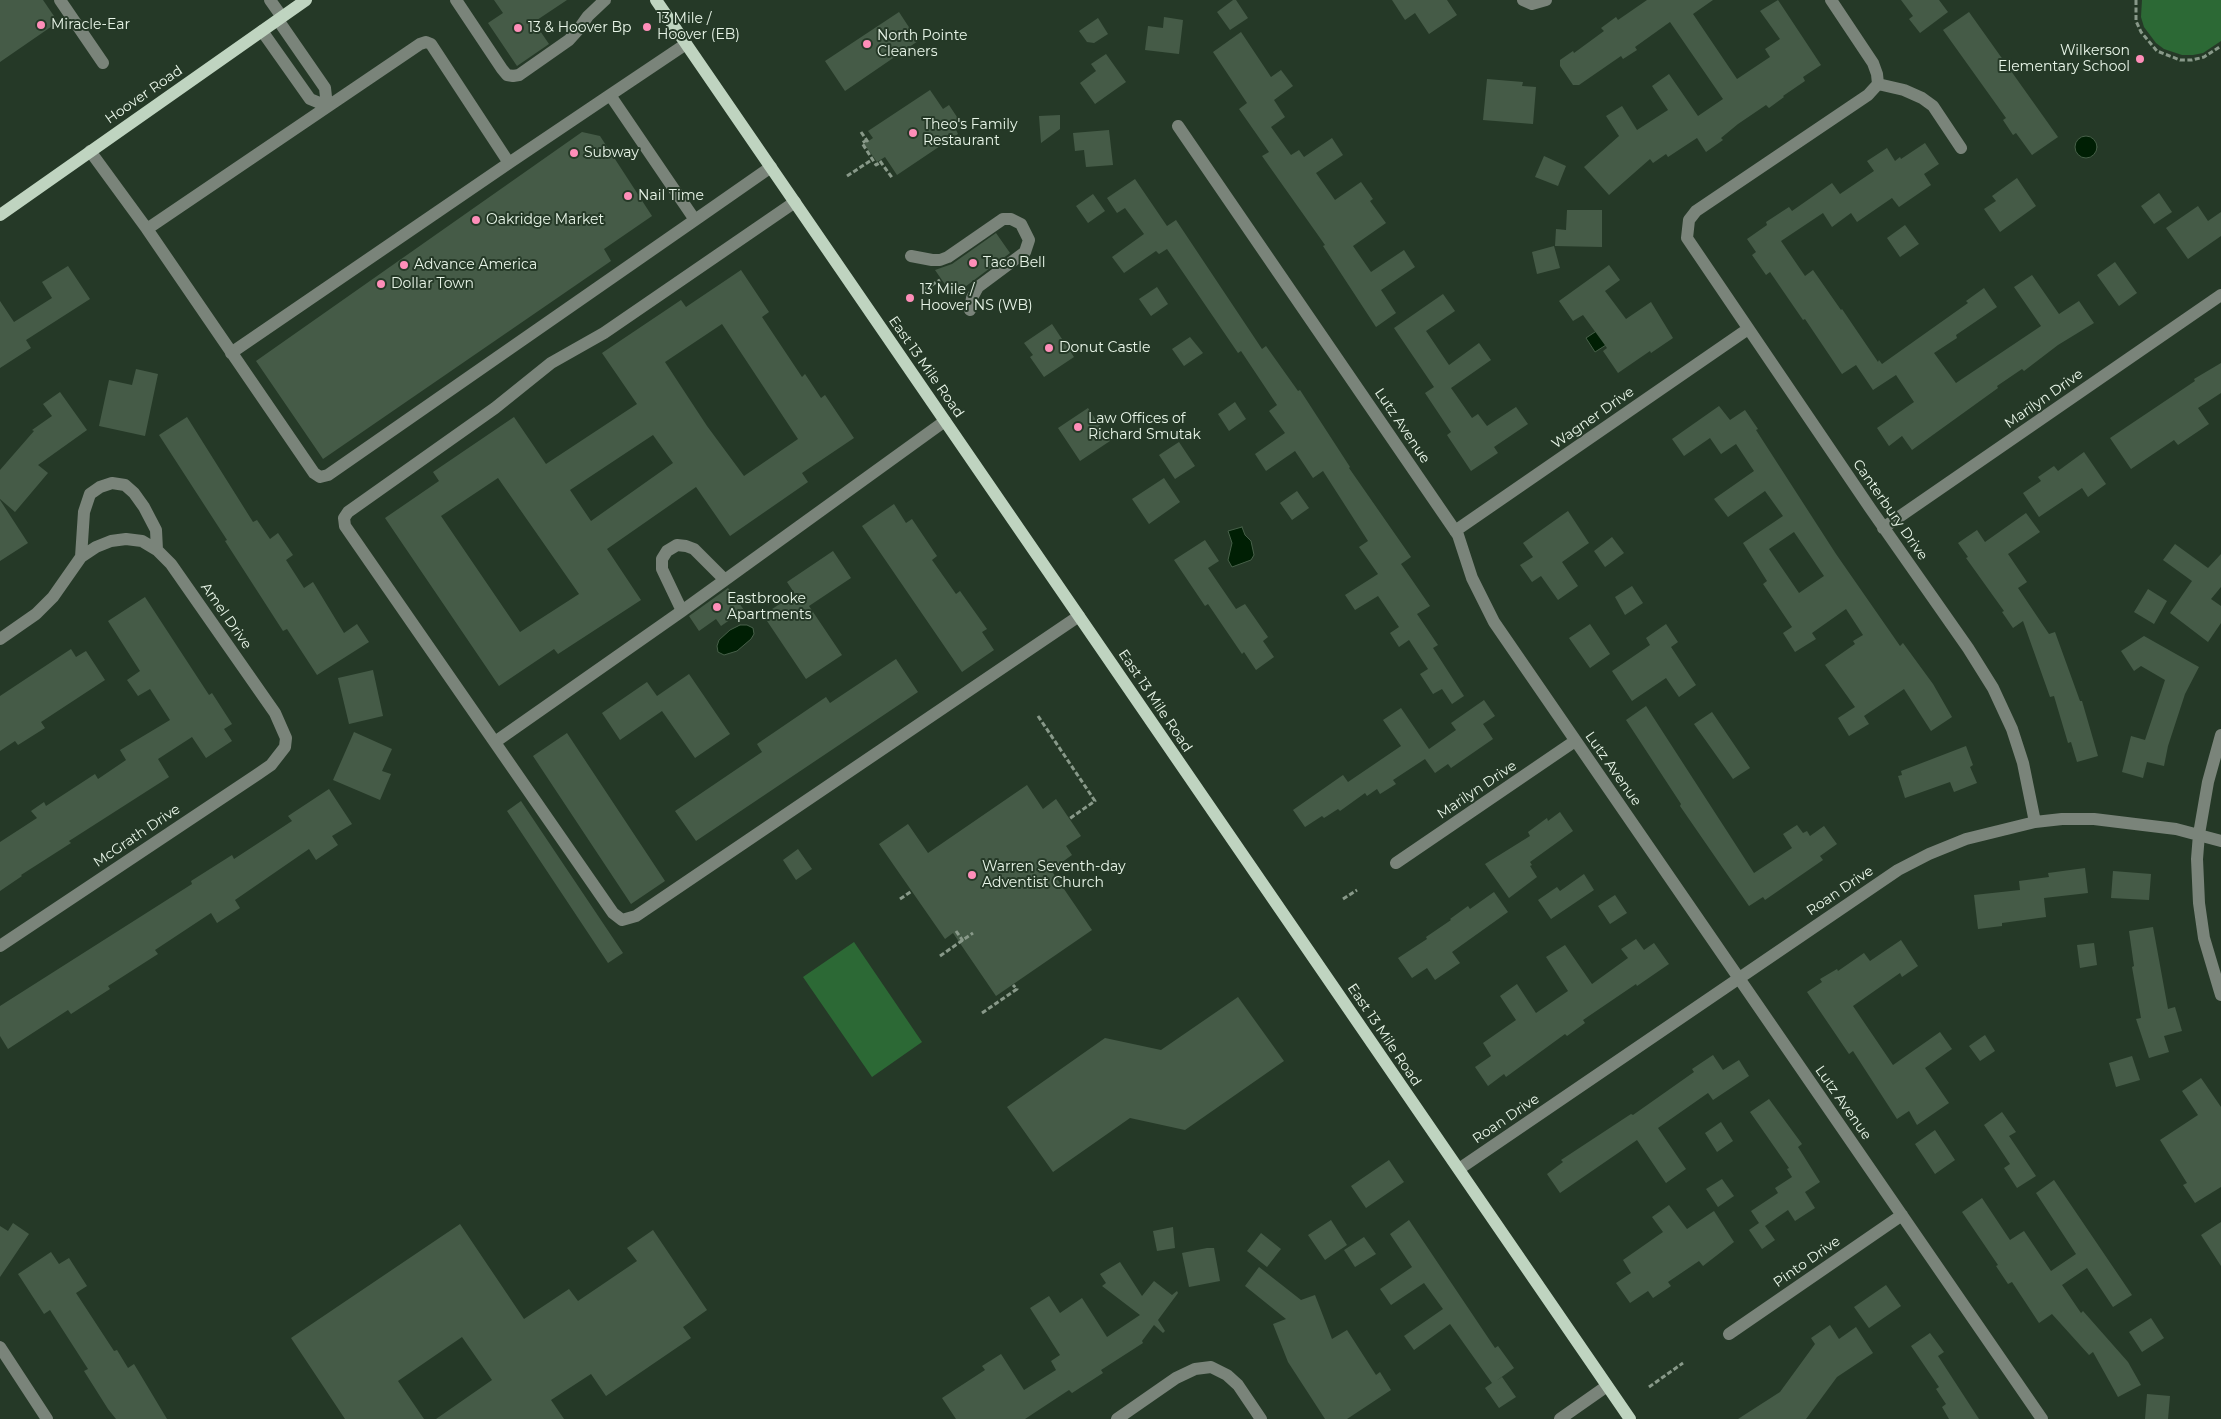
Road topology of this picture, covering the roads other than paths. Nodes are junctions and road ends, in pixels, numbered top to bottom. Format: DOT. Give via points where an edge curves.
graph roads {
  1 [pos="60,0"];
  2 [pos="270,0"];
  3 [pos="306,0"];
  4 [pos="456,0"];
  5 [pos="606,0"];
  6 [pos="656,0"];
  7 [pos="1523,0"];
  8 [pos="1546,0"];
  9 [pos="1831,0"];
  10 [pos="280,18"];
  11 [pos="262,31"];
  12 [pos="686,44"];
  13 [pos="103,63"];
  14 [pos="1878,84"];
  15 [pos="610,95"];
  16 [pos="327,106"];
  17 [pos="1178,126"];
  18 [pos="1960,148"];
  19 [pos="90,151"];
  20 [pos="509,163"];
  21 [pos="771,167"];
  22 [pos="795,202"];
  23 [pos="0,215"];
  24 [pos="695,220"];
  25 [pos="147,229"];
  26 [pos="911,256"];
  27 [pos="2221,295"];
  28 [pos="970,310"];
  29 [pos="1748,329"];
  30 [pos="230,353"];
  31 [pos="945,421"];
  32 [pos="1883,528"];
  33 [pos="1455,531"];
  34 [pos="157,550"];
  35 [pos="80,557"];
  36 [pos="725,580"];
  37 [pos="682,611"];
  38 [pos="1079,616"];
  39 [pos="0,640"];
  40 [pos="2221,735"];
  41 [pos="1575,741"];
  42 [pos="495,742"];
  43 [pos="285,747"];
  44 [pos="2035,822"];
  45 [pos="2199,834"];
  46 [pos="2221,841"];
  47 [pos="1396,863"];
  48 [pos="0,946"];
  49 [pos="1738,978"];
  50 [pos="2221,995"];
  51 [pos="1458,1169"];
  52 [pos="1902,1215"];
  53 [pos="1729,1334"];
  54 [pos="0,1348"];
  55 [pos="1607,1386"];
  56 [pos="47,1419"];
  57 [pos="1117,1419"];
  58 [pos="1260,1419"];
  59 [pos="1560,1419"];
  60 [pos="1630,1419"];
  61 [pos="2042,1419"];
  1 -- 13 [label="street"];
  2 -- 10 [label="street"];
  3 -- 10 [label="main road, Hoover Road"];
  4 -- 5 [label="street" via="502,69 512,76 519,75 569,40"];
  6 -- 12 [label="main road, East 13 Mile Road"];
  7 -- 8 [label="street" via="1532,4"];
  9 -- 14 [label="street" via="1873,63"];
  10 -- 11 [label="main road, Hoover Road"];
  10 -- 16 [label="street" via="325,88"];
  11 -- 16 [label="street" via="310,99"];
  11 -- 19 [label="main road, Hoover Road"];
  12 -- 15 [label="street"];
  12 -- 21 [label="main road, East 13 Mile Road"];
  14 -- 18 [label="street" via="1904,90 1933,106"];
  14 -- 29 [label="street, Canterbury Drive" via="1868,95 1696,211 1689,220 1687,231 1691,245"];
  15 -- 20 [label="street"];
  15 -- 24 [label="street"];
  16 -- 20 [label="street" via="426,42 431,44"];
  16 -- 25 [label="street"];
  17 -- 33 [label="street, Lutz Avenue"];
  19 -- 23 [label="main road, Hoover Road"];
  19 -- 25 [label="street"];
  20 -- 30 [label="street"];
  21 -- 22 [label="main road, East 13 Mile Road"];
  21 -- 24 [label="street"];
  22 -- 31 [label="main road, East 13 Mile Road"];
  22 -- 42 [label="street" via="604,333 551,362 495,408 344,518 345,526"];
  24 -- 30 [label="street" via="328,475 320,477 314,474"];
  25 -- 30 [label="street"];
  26 -- 28 [label="street" via="940,260 1002,219 1012,219 1021,224 1029,240 1025,252 978,287"];
  27 -- 32 [label="street, Marilyn Drive"];
  29 -- 32 [label="street, Canterbury Drive"];
  29 -- 33 [label="street, Wagner Drive"];
  31 -- 36 [label="street"];
  31 -- 38 [label="main road, East 13 Mile Road"];
  32 -- 44 [label="street, Canterbury Drive" via="1993,688 2023,763"];
  33 -- 41 [label="street, Lutz Avenue" via="1486,609"];
  34 -- 35 [label="street, Amel Drive" via="142,541 126,539 111,541"];
  34 -- 35 [label="street" via="156,530 144,506 125,486 112,483 90,494 84,512"];
  34 -- 43 [label="street, Amel Drive" via="171,564 275,713 286,738"];
  35 -- 39 [label="street" via="53,597"];
  36 -- 37 [label="street"];
  36 -- 37 [label="street" via="694,549 677,545 667,551 662,559 662,569"];
  37 -- 42 [label="street"];
  38 -- 42 [label="street" via="636,916 622,920 613,913"];
  38 -- 51 [label="main road, East 13 Mile Road"];
  40 -- 45 [label="street"];
  41 -- 47 [label="street, Marilyn Drive"];
  41 -- 49 [label="street, Lutz Avenue"];
  43 -- 48 [label="street, McGrath Drive" via="258,774"];
  44 -- 45 [label="street, Roan Drive" via="2094,819"];
  44 -- 49 [label="street, Roan Drive" via="1966,839 1898,870"];
  45 -- 46 [label="street"];
  45 -- 50 [label="street" via="2199,904 2204,938"];
  49 -- 51 [label="street, Roan Drive"];
  49 -- 52 [label="street, Lutz Avenue"];
  51 -- 55 [label="main road, East 13 Mile Road"];
  52 -- 53 [label="street, Pinto Drive"];
  52 -- 61 [label="street, Lutz Avenue"];
  54 -- 56 [label="street"];
  55 -- 59 [label="street"];
  55 -- 60 [label="main road, East 13 Mile Road"];
  57 -- 58 [label="street" via="1176,1378 1195,1369 1211,1367 1238,1385"];
}
